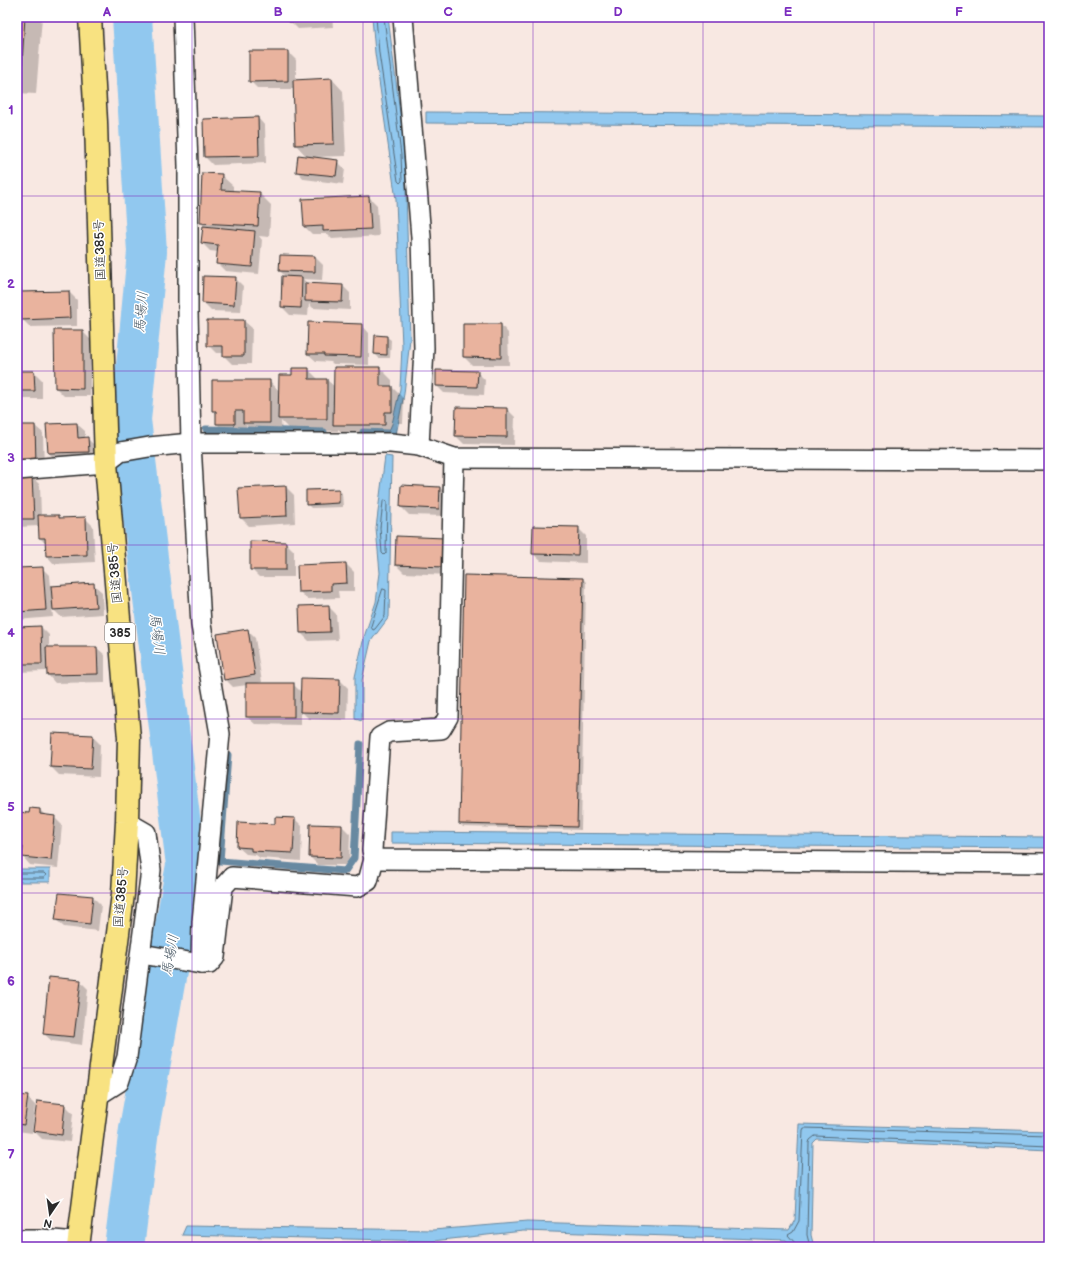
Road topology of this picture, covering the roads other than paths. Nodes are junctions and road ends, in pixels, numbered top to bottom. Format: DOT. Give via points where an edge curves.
graph roads {
  1 [pos="90,17"];
  2 [pos="183,17"];
  3 [pos="404,17"];
  4 [pos="191,443"];
  5 [pos="419,446"];
  6 [pos="113,457"];
  7 [pos="454,458"];
  8 [pos="1049,460"];
  9 [pos="17,470"];
  10 [pos="127,822"];
  11 [pos="374,859"];
  12 [pos="1049,863"];
  13 [pos="141,954"];
  14 [pos="201,964"];
  15 [pos="97,1096"];
  16 [pos="17,1239"];
  17 [pos="78,1244"];
  1 -- 6 [label="highway, 国道385号 / 385"];
  2 -- 4 [label="street" via="188,166"];
  3 -- 5 [label="street" via="421,237 424,348"];
  4 -- 5 [label="street" via="391,443"];
  4 -- 6 [label="street" via="149,447"];
  4 -- 14 [label="street" via="201,625 220,734 202,922"];
  5 -- 7 [label="street"];
  6 -- 9 [label="street"];
  6 -- 10 [label="highway, 国道385号 / 385" via="129,738"];
  7 -- 8 [label="street"];
  7 -- 11 [label="street" via="448,717 441,729 389,732 380,737 372,850"];
  10 -- 13 [label="street" via="146,833 151,870"];
  10 -- 15 [label="highway, 国道385号 / 385" via="123,894"];
  11 -- 12 [label="street"];
  11 -- 14 [label="street" via="368,881 358,887 232,877 223,887 215,956 209,964"];
  13 -- 14 [label="street"];
  13 -- 15 [label="street" via="128,1057 119,1082"];
  15 -- 17 [label="highway, 国道385号 / 385"];
  16 -- 17 [label="street"];
}
